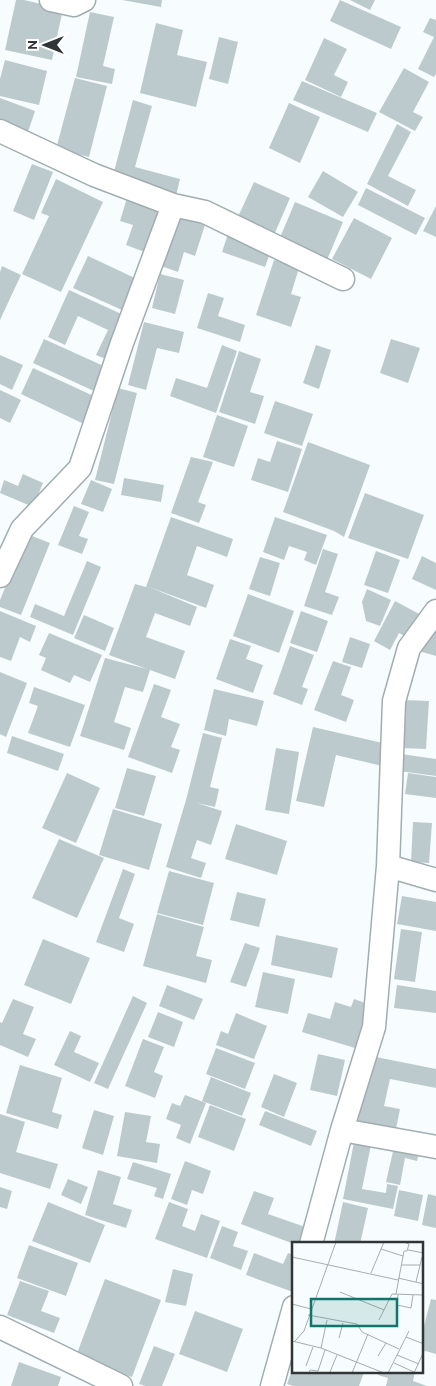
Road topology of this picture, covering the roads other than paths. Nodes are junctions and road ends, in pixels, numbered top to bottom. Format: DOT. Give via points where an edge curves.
graph roads {
  1 [pos="51,0"];
  2 [pos="84,0"];
  3 [pos="0,131"];
  4 [pos="173,205"];
  5 [pos="343,279"];
  6 [pos="0,576"];
  7 [pos="436,611"];
  8 [pos="388,866"];
  9 [pos="436,880"];
  10 [pos="342,1130"];
  11 [pos="436,1147"];
  12 [pos="312,1242"];
  13 [pos="292,1314"];
  14 [pos="0,1327"];
  15 [pos="121,1386"];
  16 [pos="272,1386"];
  1 -- 2 [label="street" via="74,5"];
  3 -- 4 [label="street" via="94,175"];
  4 -- 5 [label="street" via="205,212"];
  4 -- 6 [label="street" via="80,468 22,529"];
  7 -- 8 [label="street" via="409,648 394,701"];
  8 -- 9 [label="street"];
  8 -- 10 [label="street" via="374,1027"];
  10 -- 11 [label="street"];
  10 -- 12 [label="street"];
  13 -- 16 [label="street"];
  14 -- 15 [label="street"];
}
